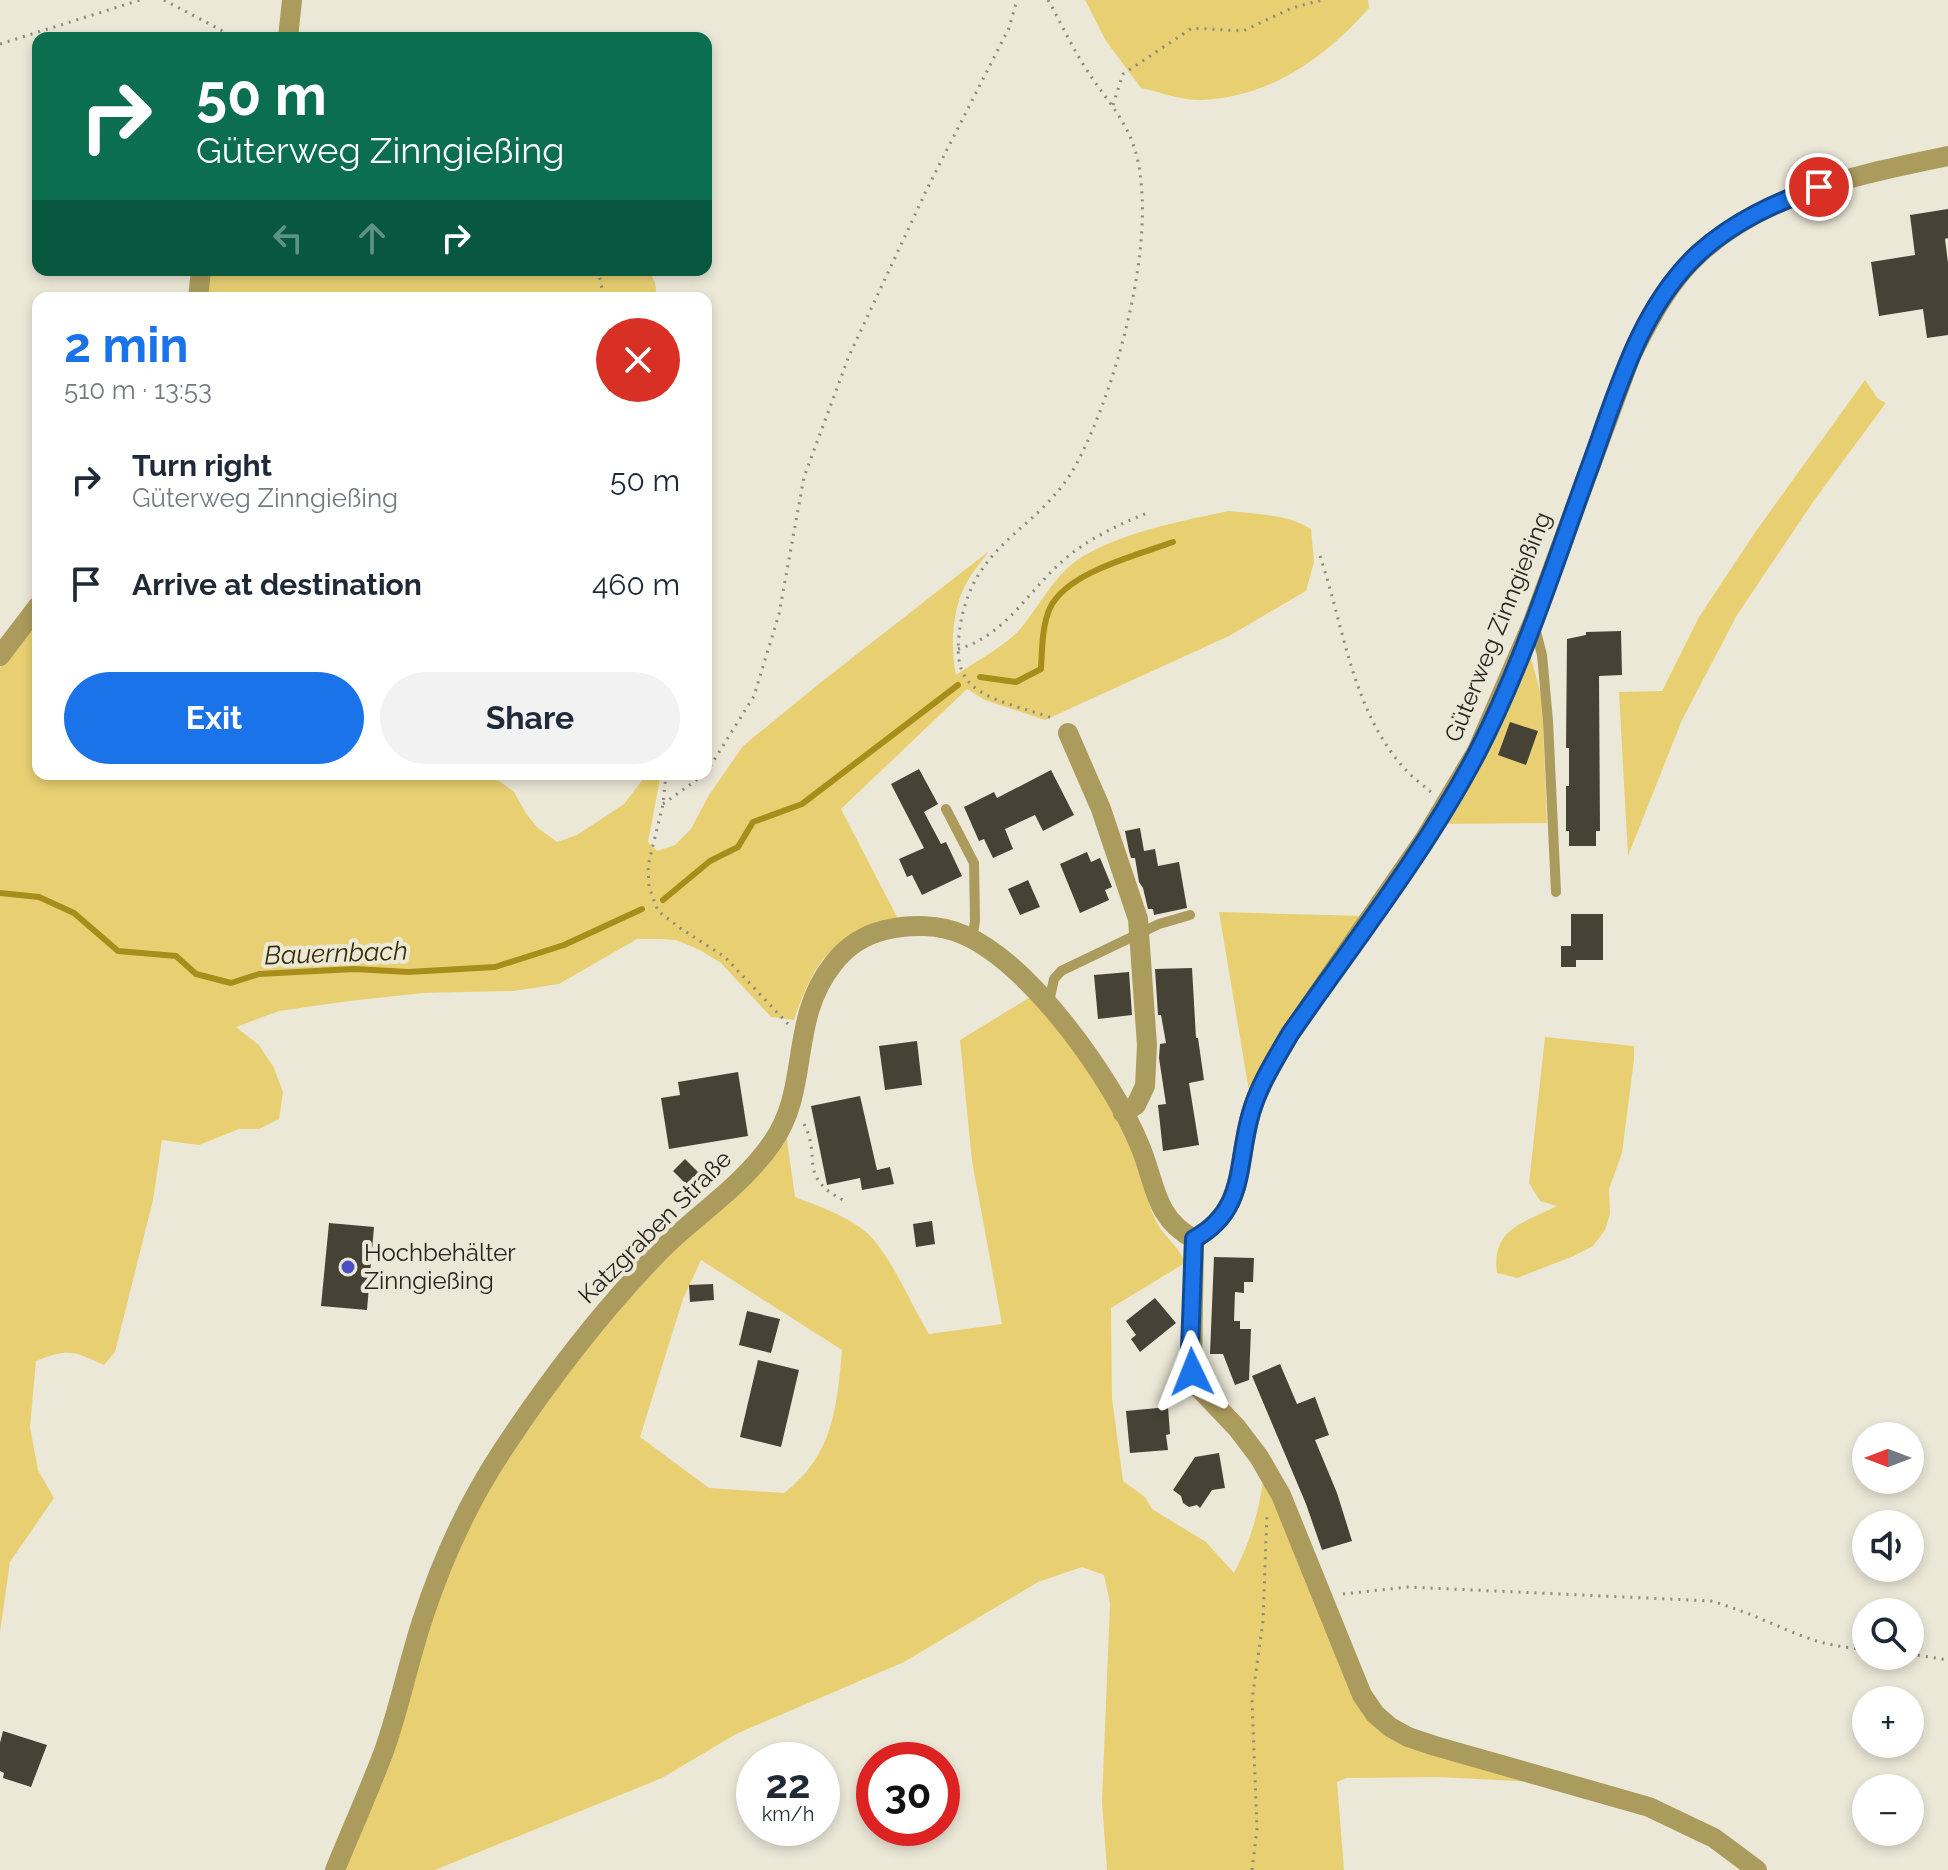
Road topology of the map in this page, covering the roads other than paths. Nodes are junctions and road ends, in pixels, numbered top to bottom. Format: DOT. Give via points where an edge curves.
graph roads {
  1 [pos="292,0"];
  2 [pos="289,32"];
  3 [pos="1948,156"];
  4 [pos="32,614"];
  5 [pos="1533,622"];
  6 [pos="0,656"];
  7 [pos="1068,733"];
  8 [pos="946,809"];
  9 [pos="1556,892"];
  10 [pos="1190,915"];
  11 [pos="1139,933"];
  12 [pos="972,939"];
  13 [pos="1048,1004"];
  14 [pos="1123,1113"];
  15 [pos="1194,1239"];
  16 [pos="335,1870"];
  17 [pos="1757,1870"];
  1 -- 2 [label="street"];
  3 -- 5 [label="street, Güterweg Zinngießing" via="1775,203 1697,255 1649,320 1631,356"];
  4 -- 6 [label="street"];
  5 -- 9 [label="lane" via="1548,721"];
  5 -- 15 [label="street, Güterweg Zinngießing" via="1477,751 1448,803 1270,1068 1251,1112 1226,1214"];
  7 -- 11 [label="street" via="1121,862"];
  8 -- 12 [label="lane" via="974,863"];
  10 -- 11 [label="lane"];
  11 -- 13 [label="lane" via="1061,971"];
  11 -- 14 [label="street" via="1145,1086 1136,1105"];
  12 -- 13 [label="street, Katzgraben Straße" via="1008,963"];
  12 -- 16 [label="street, Katzgraben Straße" via="943,928 897,927 865,937 839,955 822,978 802,1031 788,1113 771,1146 629,1283 505,1446 476,1493 441,1568 383,1752"];
  13 -- 14 [label="street, Katzgraben Straße"];
  14 -- 15 [label="street, Katzgraben Straße" via="1166,1218"];
  15 -- 17 [label="street" via="1192,1372 1199,1388 1259,1457 1281,1495 1362,1695 1375,1714 1390,1727 1435,1746 1649,1807 1714,1838"];
}
